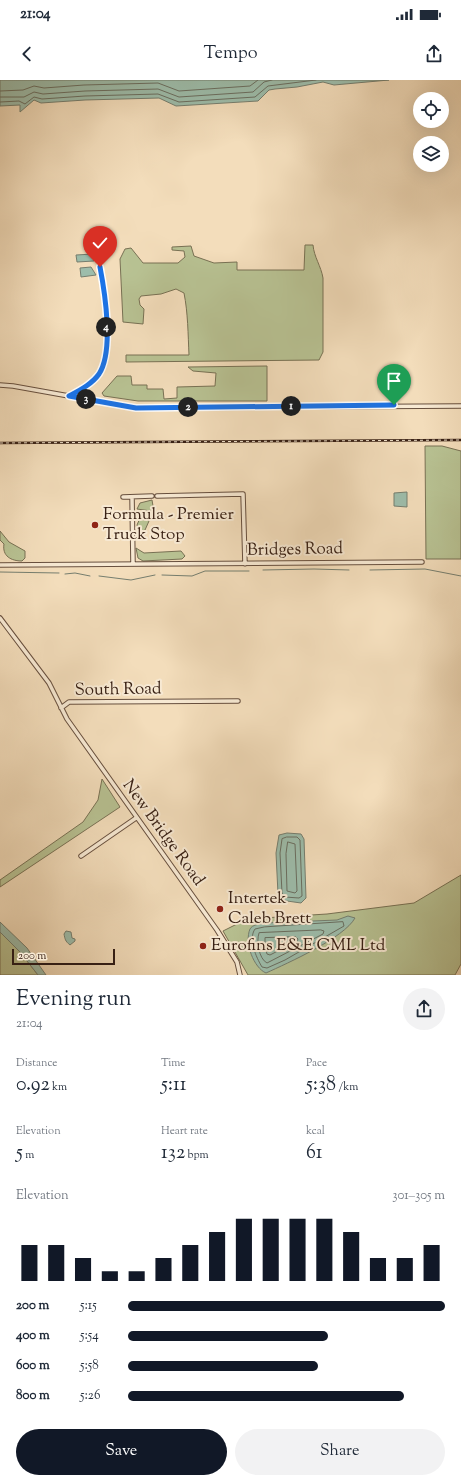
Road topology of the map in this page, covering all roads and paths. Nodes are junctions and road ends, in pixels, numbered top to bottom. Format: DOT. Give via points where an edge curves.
graph roads {
  1 [pos="99,252"];
  2 [pos="0,385"];
  3 [pos="69,396"];
  4 [pos="461,406"];
  5 [pos="152,496"];
  6 [pos="157,496"];
  7 [pos="123,497"];
  8 [pos="132,497"];
  9 [pos="422,562"];
  10 [pos="133,563"];
  11 [pos="245,564"];
  12 [pos="0,565"];
  13 [pos="0,618"];
  14 [pos="238,701"];
  15 [pos="61,708"];
  16 [pos="136,818"];
  17 [pos="81,856"];
  18 [pos="240,975"];
  1 -- 3 [label="street" via="105,302 106,356 96,378"];
  2 -- 3 [label="street"];
  3 -- 4 [label="street" via="136,408"];
  5 -- 8 [label="street"];
  6 -- 11 [label="street" via="243,494"];
  7 -- 8 [label="street"];
  8 -- 10 [label="street"];
  9 -- 11 [label="street, Bridges Road"];
  10 -- 11 [label="street, Bridges Road"];
  10 -- 12 [label="street, Bridges Road"];
  13 -- 15 [label="street, South Road" via="49,683"];
  14 -- 15 [label="street, South Road" via="69,702"];
  15 -- 16 [label="street, New Bridge Road"];
  16 -- 17 [label="street"];
  16 -- 18 [label="street, New Bridge Road" via="217,930 237,962"];
}
